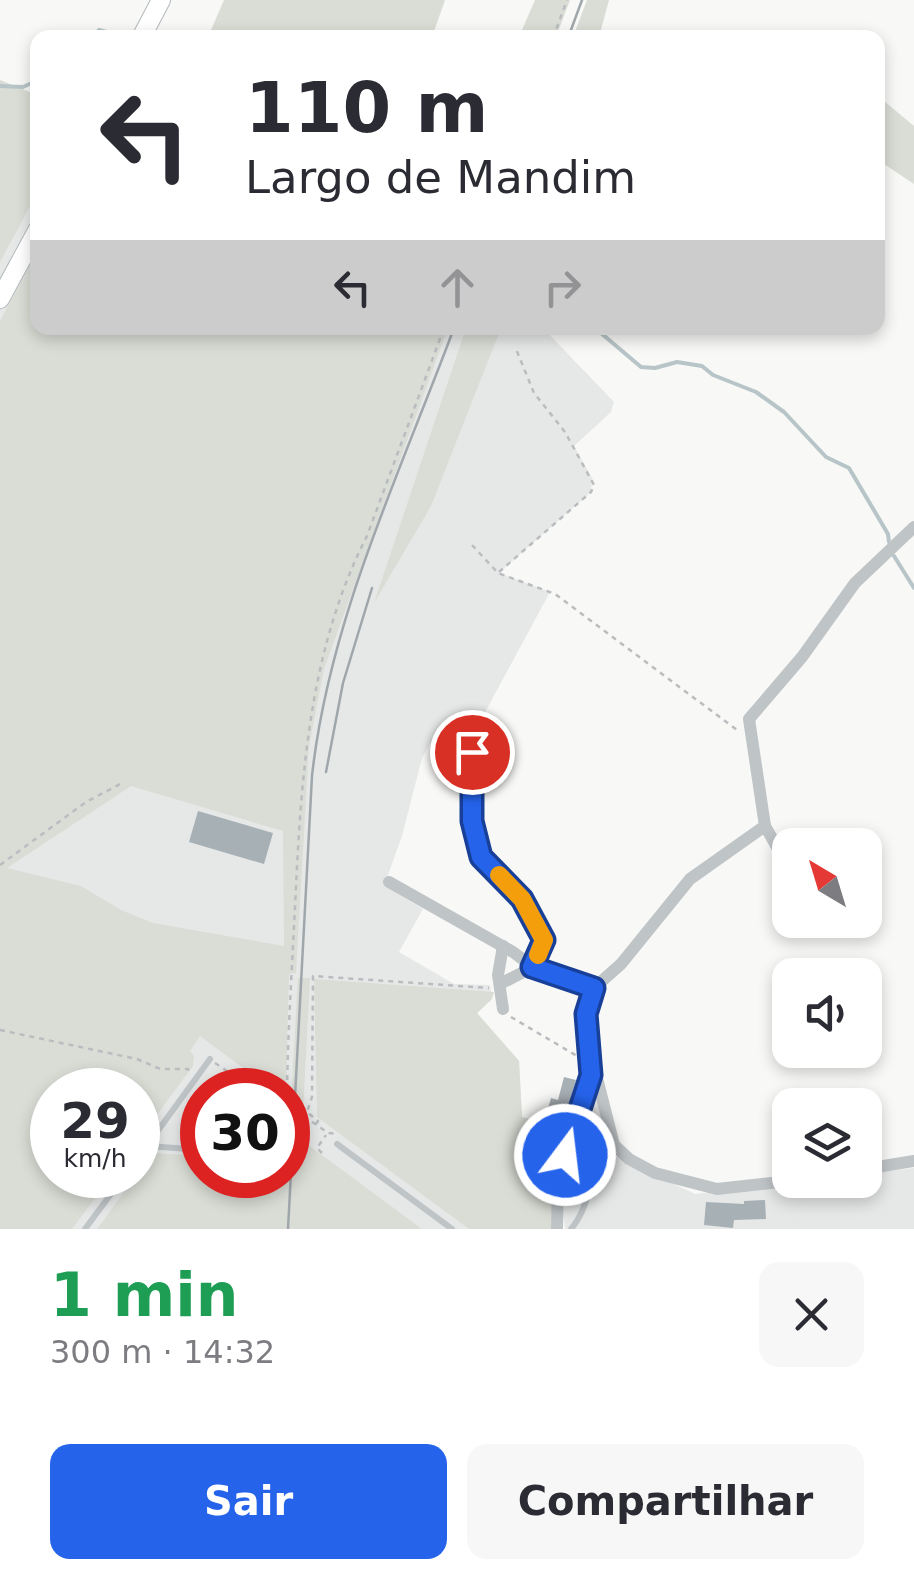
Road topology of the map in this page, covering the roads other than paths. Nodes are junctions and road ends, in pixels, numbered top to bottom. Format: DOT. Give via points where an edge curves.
graph roads {
  1 [pos="162,0"];
  2 [pos="145,30"];
  3 [pos="30,245"];
  4 [pos="0,299"];
  5 [pos="914,527"];
  6 [pos="472,752"];
  7 [pos="765,826"];
  8 [pos="772,838"];
  9 [pos="389,882"];
  10 [pos="504,946"];
  11 [pos="532,967"];
  12 [pos="500,984"];
  13 [pos="594,988"];
  14 [pos="504,1008"];
  15 [pos="212,1060"];
  16 [pos="591,1070"];
  17 [pos="160,1128"];
  18 [pos="337,1144"];
  19 [pos="614,1145"];
  20 [pos="914,1161"];
  21 [pos="882,1166"];
  22 [pos="772,1183"];
  23 [pos="108,1198"];
  24 [pos="85,1229"];
  25 [pos="452,1229"];
  26 [pos="557,1229"];
  27 [pos="571,1229"];
  1 -- 2 [label="main road"];
  3 -- 4 [label="main road"];
  5 -- 7 [label="street" via="843,597 749,719"];
  6 -- 11 [label="street" via="472,821 481,857 522,899 544,940"];
  7 -- 8 [label="street"];
  7 -- 13 [label="street" via="690,880"];
  9 -- 10 [label="street"];
  10 -- 11 [label="street"];
  10 -- 12 [label="street"];
  11 -- 12 [label="street"];
  11 -- 13 [label="street"];
  12 -- 14 [label="street"];
  13 -- 16 [label="street" via="586,1014"];
  15 -- 17 [label="lane"];
  16 -- 19 [label="street"];
  16 -- 26 [label="street" via="558,1182"];
  18 -- 25 [label="lane"];
  19 -- 22 [label="street" via="629,1159 688,1185 727,1190"];
  19 -- 27 [label="lane" via="596,1160 589,1200"];
  20 -- 21 [label="street"];
  23 -- 24 [label="lane"];
}
